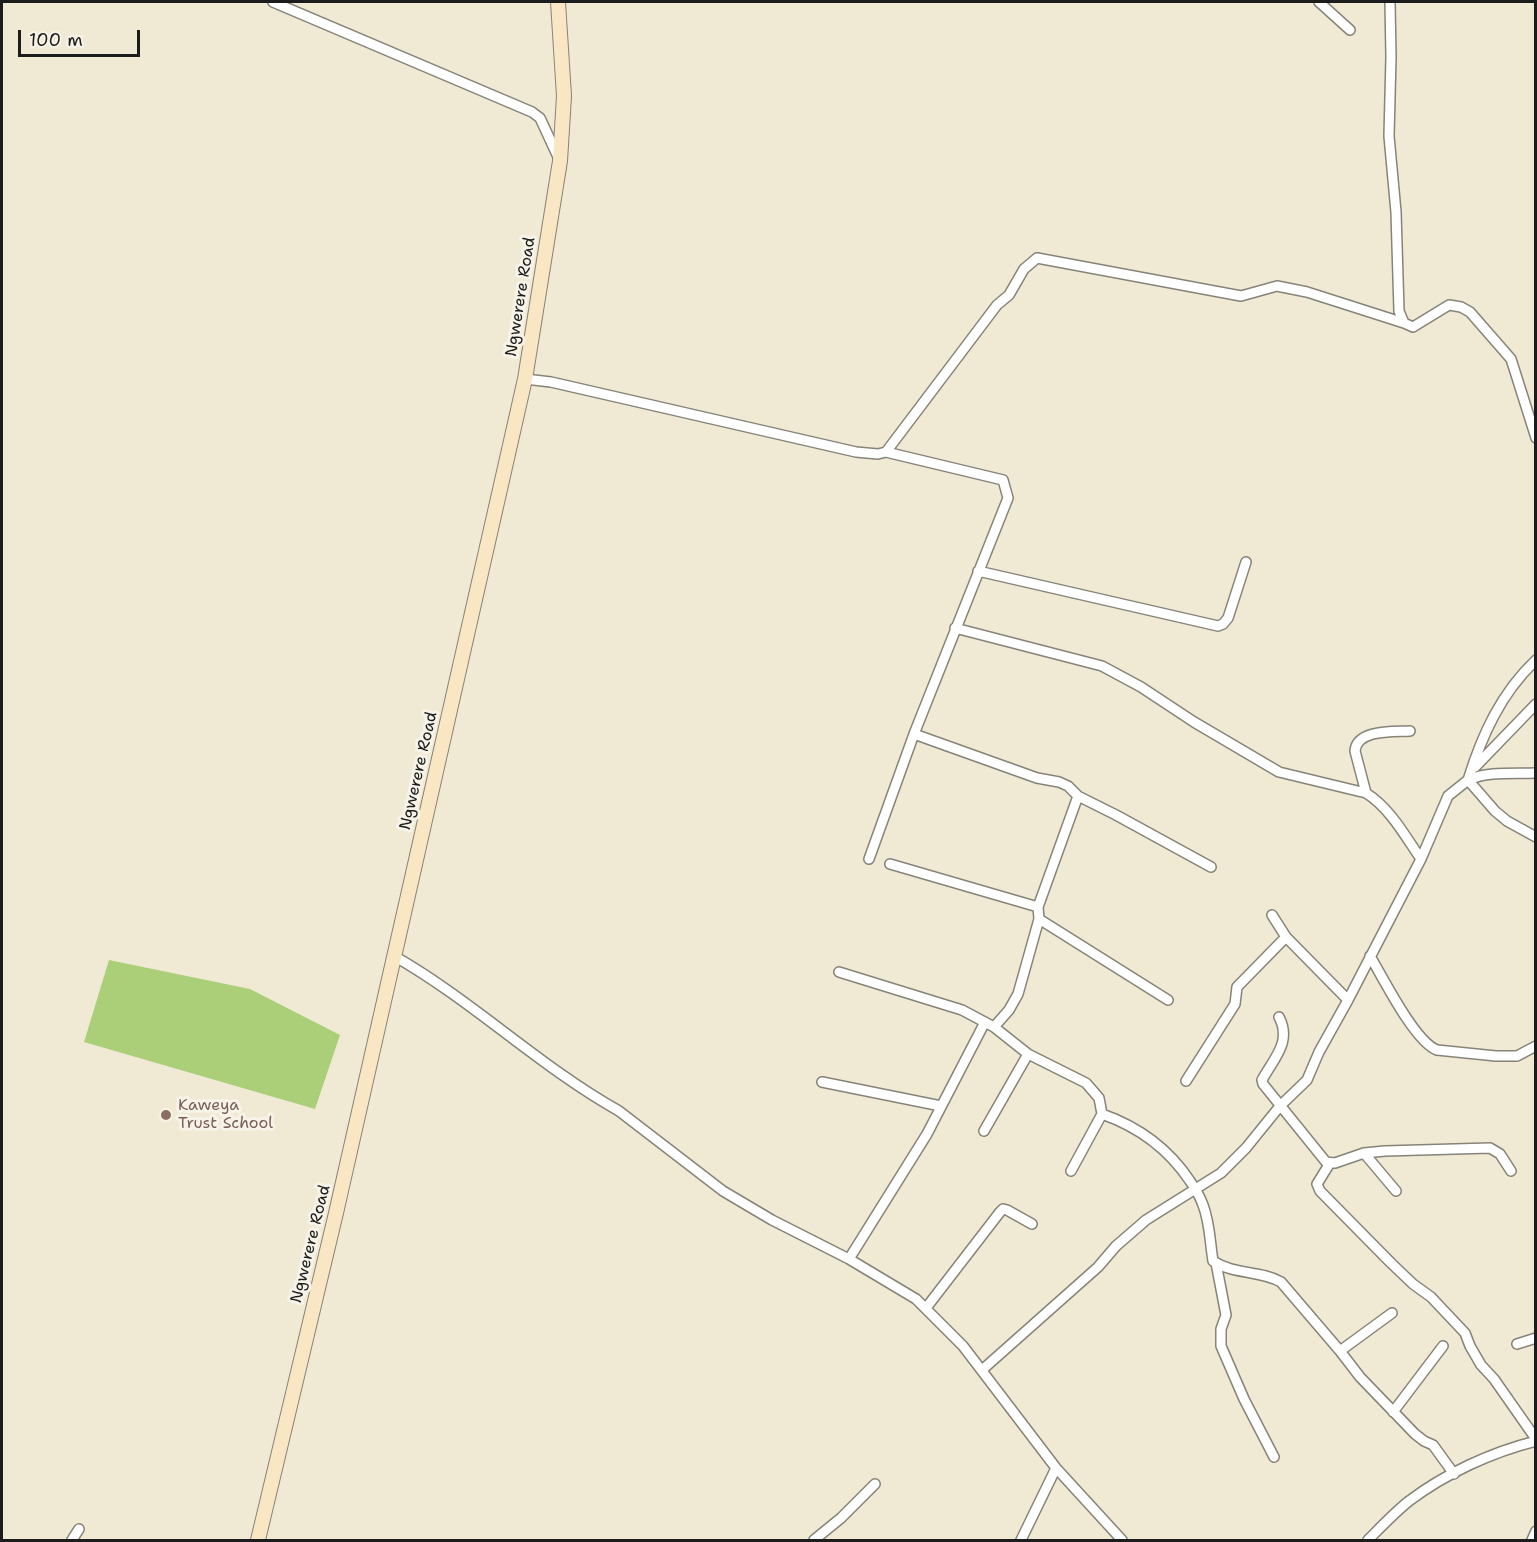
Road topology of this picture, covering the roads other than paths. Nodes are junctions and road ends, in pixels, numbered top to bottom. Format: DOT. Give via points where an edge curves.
graph roads {
  1 [pos="273,2"];
  2 [pos="558,2"];
  3 [pos="1319,2"];
  4 [pos="1390,2"];
  5 [pos="1350,30"];
  6 [pos="560,161"];
  7 [pos="1404,323"];
  8 [pos="525,379"];
  9 [pos="1536,438"];
  10 [pos="886,452"];
  11 [pos="1246,562"];
  12 [pos="978,571"];
  13 [pos="955,628"];
  14 [pos="1536,660"];
  15 [pos="1536,704"];
  16 [pos="1410,731"];
  17 [pos="914,734"];
  18 [pos="1536,773"];
  19 [pos="1469,776"];
  20 [pos="1366,793"];
  21 [pos="1078,796"];
  22 [pos="1536,837"];
  23 [pos="869,859"];
  24 [pos="1420,859"];
  25 [pos="890,864"];
  26 [pos="1211,867"];
  27 [pos="1038,907"];
  28 [pos="1272,915"];
  29 [pos="1039,919"];
  30 [pos="1286,937"];
  31 [pos="394,956"];
  32 [pos="1370,956"];
  33 [pos="839,972"];
  34 [pos="1168,1000"];
  35 [pos="1348,1000"];
  36 [pos="1279,1017"];
  37 [pos="990,1024"];
  38 [pos="1536,1046"];
  39 [pos="1028,1054"];
  40 [pos="1186,1081"];
  41 [pos="822,1082"];
  42 [pos="941,1106"];
  43 [pos="1280,1106"];
  44 [pos="1102,1114"];
  45 [pos="984,1131"];
  46 [pos="1364,1153"];
  47 [pos="1330,1163"];
  48 [pos="1071,1171"];
  49 [pos="1511,1171"];
  50 [pos="1195,1188"];
  51 [pos="1396,1191"];
  52 [pos="1032,1224"];
  53 [pos="849,1259"];
  54 [pos="1216,1263"];
  55 [pos="926,1308"];
  56 [pos="1392,1313"];
  57 [pos="1536,1338"];
  58 [pos="1517,1344"];
  59 [pos="1443,1346"];
  60 [pos="1340,1351"];
  61 [pos="982,1370"];
  62 [pos="1393,1412"];
  63 [pos="1536,1440"];
  64 [pos="1274,1457"];
  65 [pos="1056,1468"];
  66 [pos="1454,1474"];
  67 [pos="875,1484"];
  68 [pos="79,1529"];
  69 [pos="1536,1531"];
  70 [pos="72,1540"];
  71 [pos="258,1540"];
  72 [pos="814,1540"];
  73 [pos="1021,1540"];
  74 [pos="1122,1540"];
  75 [pos="1368,1540"];
  76 [pos="1532,1540"];
  1 -- 6 [label="street" via="532,112 540,118"];
  2 -- 6 [label="main road, Ngwerere Road" via="564,96"];
  3 -- 5 [label="street"];
  4 -- 7 [label="street" via="1389,136 1399,310"];
  6 -- 8 [label="main road, Ngwerere Road"];
  7 -- 9 [label="street" via="1413,327 1449,305 1470,312 1511,359"];
  7 -- 10 [label="street" via="1277,286 1241,296 1037,258"];
  8 -- 10 [label="street" via="856,452"];
  8 -- 31 [label="main road, Ngwerere Road"];
  10 -- 12 [label="street" via="1004,480 1008,498"];
  11 -- 12 [label="street" via="1228,618 1218,626"];
  12 -- 13 [label="street"];
  13 -- 17 [label="street"];
  13 -- 20 [label="street" via="1102,666 1279,772"];
  14 -- 19 [label="street" via="1522,672 1494,713"];
  15 -- 19 [label="street"];
  16 -- 20 [label="street" via="1360,738 1355,751"];
  17 -- 21 [label="street" via="1037,778 1059,782"];
  17 -- 23 [label="street"];
  18 -- 19 [label="street"];
  19 -- 22 [label="street" via="1501,816"];
  19 -- 24 [label="street" via="1448,796"];
  20 -- 24 [label="street" via="1386,809"];
  21 -- 26 [label="street"];
  21 -- 27 [label="street"];
  24 -- 32 [label="street"];
  25 -- 27 [label="street"];
  27 -- 29 [label="street"];
  28 -- 30 [label="street"];
  29 -- 34 [label="street"];
  29 -- 37 [label="street" via="1018,994 1009,1010"];
  30 -- 35 [label="street"];
  30 -- 40 [label="street" via="1238,987 1234,1004"];
  31 -- 53 [label="street" via="619,1111 723,1191"];
  31 -- 71 [label="main road, Ngwerere Road"];
  32 -- 35 [label="street"];
  32 -- 38 [label="street" via="1429,1047 1517,1056"];
  33 -- 37 [label="street" via="962,1010"];
  35 -- 43 [label="street" via="1307,1080"];
  36 -- 43 [label="street" via="1285,1037 1262,1080"];
  37 -- 39 [label="street"];
  37 -- 42 [label="street"];
  39 -- 44 [label="street" via="1086,1083 1099,1098"];
  39 -- 45 [label="street"];
  41 -- 42 [label="street"];
  42 -- 53 [label="street"];
  43 -- 47 [label="street"];
  43 -- 50 [label="street" via="1226,1168"];
  44 -- 48 [label="street"];
  44 -- 50 [label="street" via="1150,1137 1179,1165"];
  46 -- 47 [label="street"];
  46 -- 49 [label="street" via="1490,1148 1500,1154"];
  46 -- 51 [label="street"];
  47 -- 63 [label="street" via="1318,1180 1320,1191 1465,1333 1481,1365"];
  50 -- 54 [label="street" via="1203,1203"];
  50 -- 61 [label="street" via="1139,1225 1098,1267"];
  52 -- 55 [label="street" via="1003,1209"];
  53 -- 55 [label="street"];
  54 -- 60 [label="street" via="1281,1282"];
  54 -- 64 [label="street" via="1226,1314 1221,1346"];
  55 -- 61 [label="street"];
  56 -- 60 [label="street"];
  57 -- 58 [label="street"];
  59 -- 62 [label="street"];
  60 -- 62 [label="street"];
  61 -- 65 [label="street"];
  62 -- 66 [label="street" via="1421,1439 1433,1445"];
  63 -- 66 [label="street"];
  65 -- 73 [label="street"];
  65 -- 74 [label="street"];
  66 -- 75 [label="street" via="1408,1502"];
  67 -- 72 [label="street"];
  68 -- 70 [label="street"];
  69 -- 76 [label="street"];
}
